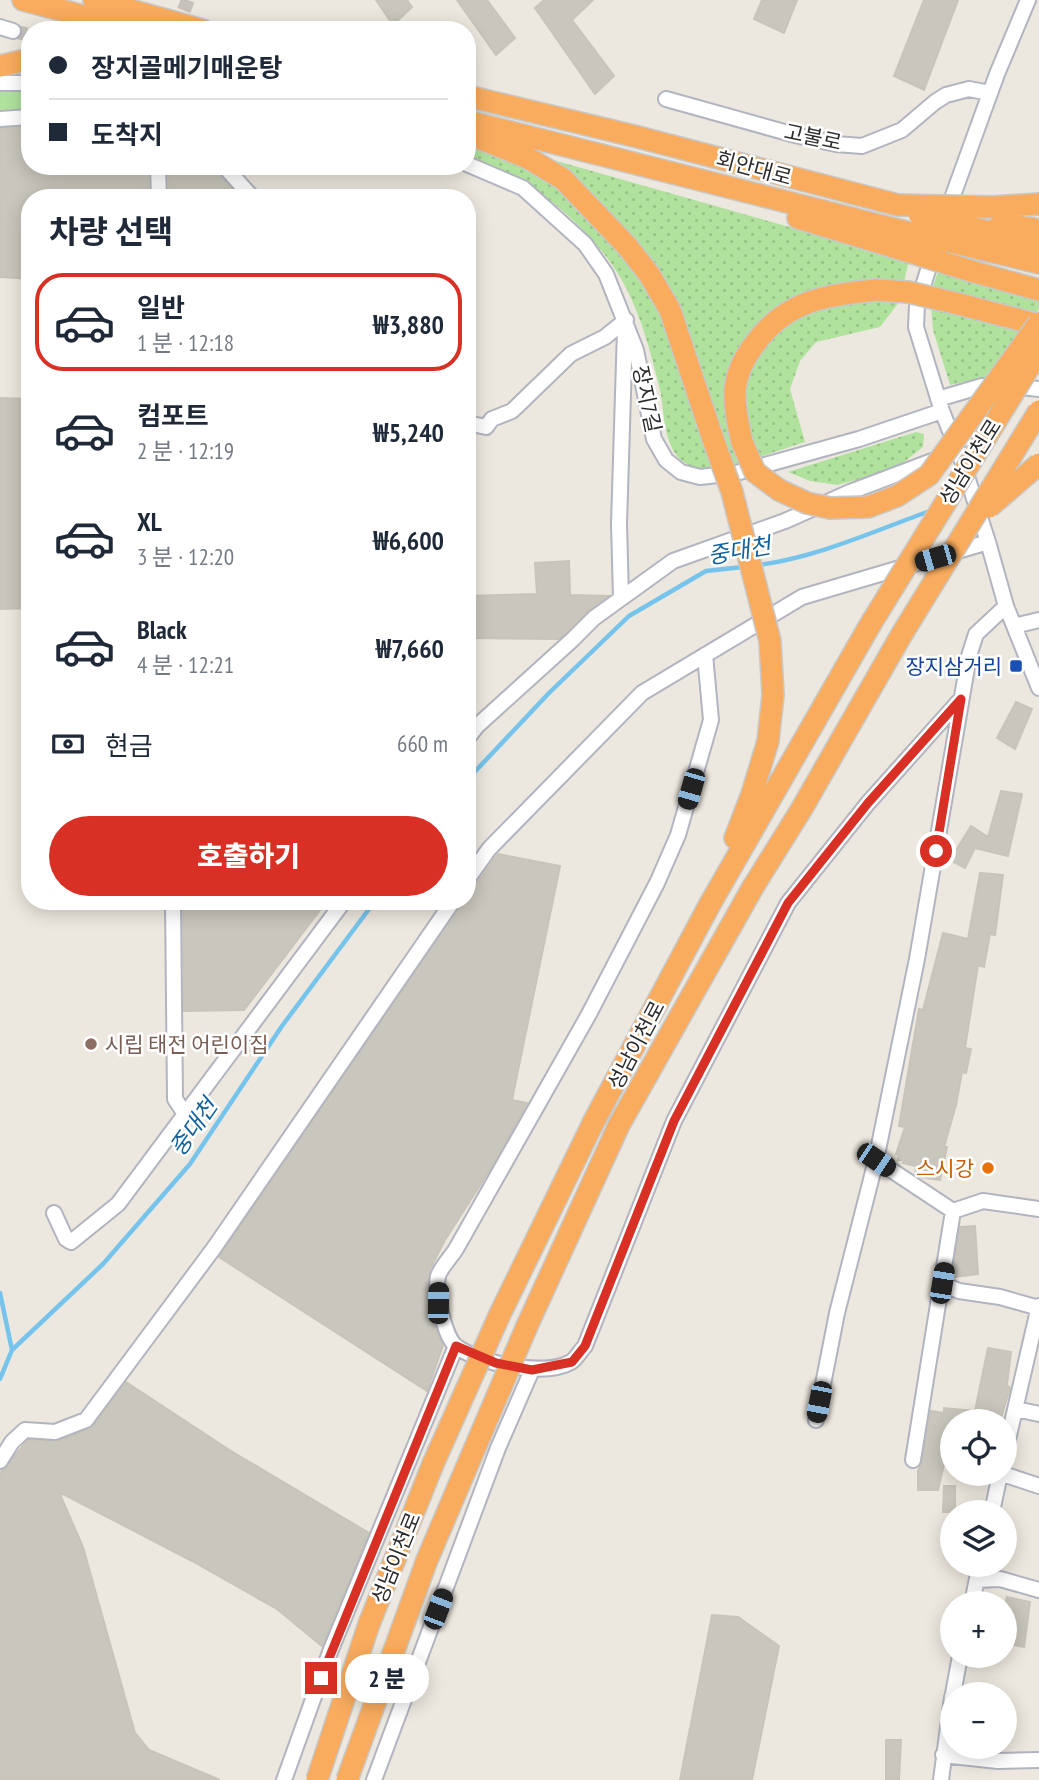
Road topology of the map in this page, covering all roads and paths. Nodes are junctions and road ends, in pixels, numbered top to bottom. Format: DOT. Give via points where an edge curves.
graph roads {
  1 [pos="23,0"];
  2 [pos="94,0"];
  3 [pos="135,0"];
  4 [pos="1028,0"];
  5 [pos="102,21"];
  6 [pos="170,21"];
  7 [pos="205,21"];
  8 [pos="21,61"];
  9 [pos="0,66"];
  10 [pos="0,83"];
  11 [pos="21,83"];
  12 [pos="990,93"];
  13 [pos="476,98"];
  14 [pos="666,99"];
  15 [pos="21,118"];
  16 [pos="0,119"];
  17 [pos="476,123"];
  18 [pos="476,137"];
  19 [pos="476,168"];
  20 [pos="232,175"];
  21 [pos="245,189"];
  22 [pos="1039,204"];
  23 [pos="985,227"];
  24 [pos="1039,230"];
  25 [pos="891,237"];
  26 [pos="1039,246"];
  27 [pos="1039,263"];
  28 [pos="1039,290"];
  29 [pos="626,320"];
  30 [pos="1039,324"];
  31 [pos="1039,351"];
  32 [pos="1039,389"];
  33 [pos="940,405"];
  34 [pos="1039,411"];
  35 [pos="476,425"];
  36 [pos="960,456"];
  37 [pos="1039,464"];
  38 [pos="974,519"];
  39 [pos="988,542"];
  40 [pos="621,598"];
  41 [pos="1006,606"];
  42 [pos="1039,620"];
  43 [pos="1014,626"];
  44 [pos="705,655"];
  45 [pos="1039,688"];
  46 [pos="961,699"];
  47 [pos="476,727"];
  48 [pos="476,867"];
  49 [pos="709,904"];
  50 [pos="173,910"];
  51 [pos="337,910"];
  52 [pos="447,910"];
  53 [pos="185,1114"];
  54 [pos="876,1160"];
  55 [pos="1039,1209"];
  56 [pos="953,1211"];
  57 [pos="54,1213"];
  58 [pos="942,1283"];
  59 [pos="1039,1307"];
  60 [pos="456,1346"];
  61 [pos="1034,1355"];
  62 [pos="532,1370"];
  63 [pos="1016,1409"];
  64 [pos="1017,1409"];
  65 [pos="1039,1414"];
  66 [pos="816,1420"];
  67 [pos="913,1460"];
  68 [pos="0,1461"];
  69 [pos="1017,1479"];
  70 [pos="1039,1486"];
  71 [pos="978,1577"];
  72 [pos="977,1580"];
  73 [pos="1039,1590"];
  74 [pos="975,1591"];
  75 [pos="943,1759"];
  76 [pos="987,1759"];
  77 [pos="1039,1760"];
  78 [pos="284,1780"];
  79 [pos="317,1780"];
  80 [pos="347,1780"];
  81 [pos="374,1780"];
  82 [pos="942,1780"];
  1 -- 5 [label="highway"];
  2 -- 6 [label="highway"];
  3 -- 7 [label="highway"];
  4 -- 12 [label="street"];
  8 -- 9 [label="highway"];
  10 -- 11 [label="street"];
  12 -- 14 [label="street, 고불로" via="969,89 946,95 902,130 862,146 836,145"];
  12 -- 33 [label="street" via="917,305 916,327"];
  13 -- 23 [label="highway, 회안대로, bridge"];
  15 -- 16 [label="street"];
  17 -- 25 [label="highway"];
  18 -- 49 [label="highway, bridge" via="563,178 649,274 670,310 732,492 770,641 773,695 768,741 752,794"];
  19 -- 29 [label="street, 장지7길" via="523,188 585,244 606,274"];
  20 -- 21 [label="street"];
  22 -- 23 [label="highway"];
  23 -- 24 [label="highway"];
  23 -- 25 [label="highway, bridge"];
  23 -- 26 [label="highway"];
  23 -- 27 [label="highway"];
  25 -- 28 [label="highway, bridge" via="971,271"];
  29 -- 33 [label="street, 장지7길" via="654,439 666,460 681,472 700,477 736,473 859,439"];
  29 -- 35 [label="street" via="571,354 512,411 492,419 486,427"];
  29 -- 40 [label="street"];
  30 -- 30 [label="highway, bridge" via="908,292 836,294 796,306 766,328 744,358 735,388 742,442 755,471 779,490 830,508 868,507 897,496 929,475"];
  31 -- 49 [label="highway, 성남이천로, bridge" via="870,625"];
  32 -- 33 [label="street, 장지7길" via="982,386"];
  33 -- 36 [label="street"];
  34 -- 38 [label="highway, 성남이천로, bridge"];
  36 -- 39 [label="street, bridge"];
  36 -- 40 [label="street" via="850,492 673,561"];
  37 -- 38 [label="highway, bridge"];
  38 -- 80 [label="highway, 성남이천로, bridge" via="753,887 619,1125 427,1560"];
  39 -- 41 [label="street"];
  39 -- 44 [label="street" via="802,597"];
  40 -- 47 [label="street"];
  41 -- 43 [label="street"];
  41 -- 46 [label="street" via="976,634"];
  42 -- 43 [label="street"];
  43 -- 45 [label="street"];
  44 -- 48 [label="street" via="642,694"];
  44 -- 60 [label="street" via="710,720 678,835 589,1014 438,1275 438,1303"];
  46 -- 54 [label="street" via="919,948"];
  46 -- 62 [label="street" via="868,803 788,903 674,1121 585,1346 572,1362"];
  49 -- 79 [label="highway, 성남이천로, bridge" via="594,1121 500,1314 369,1624"];
  50 -- 53 [label="street" via="175,1099"];
  51 -- 53 [label="street"];
  52 -- 68 [label="street" via="214,1248 86,1420 55,1432 25,1430"];
  53 -- 57 [label="street" via="118,1204 71,1242"];
  54 -- 56 [label="street"];
  54 -- 66 [label="street" via="837,1313"];
  55 -- 56 [label="street" via="983,1200"];
  56 -- 58 [label="street"];
  58 -- 59 [label="street" via="959,1291"];
  58 -- 67 [label="street"];
  59 -- 61 [label="street"];
  60 -- 62 [label="street" via="496,1363"];
  60 -- 78 [label="street" via="330,1652"];
  61 -- 63 [label="street"];
  62 -- 81 [label="street" via="498,1448"];
  64 -- 65 [label="street"];
  69 -- 70 [label="street"];
  71 -- 72 [label="street"];
  72 -- 73 [label="street" via="1000,1579"];
  72 -- 74 [label="street"];
  75 -- 82 [label="street"];
  76 -- 77 [label="street"];
}
